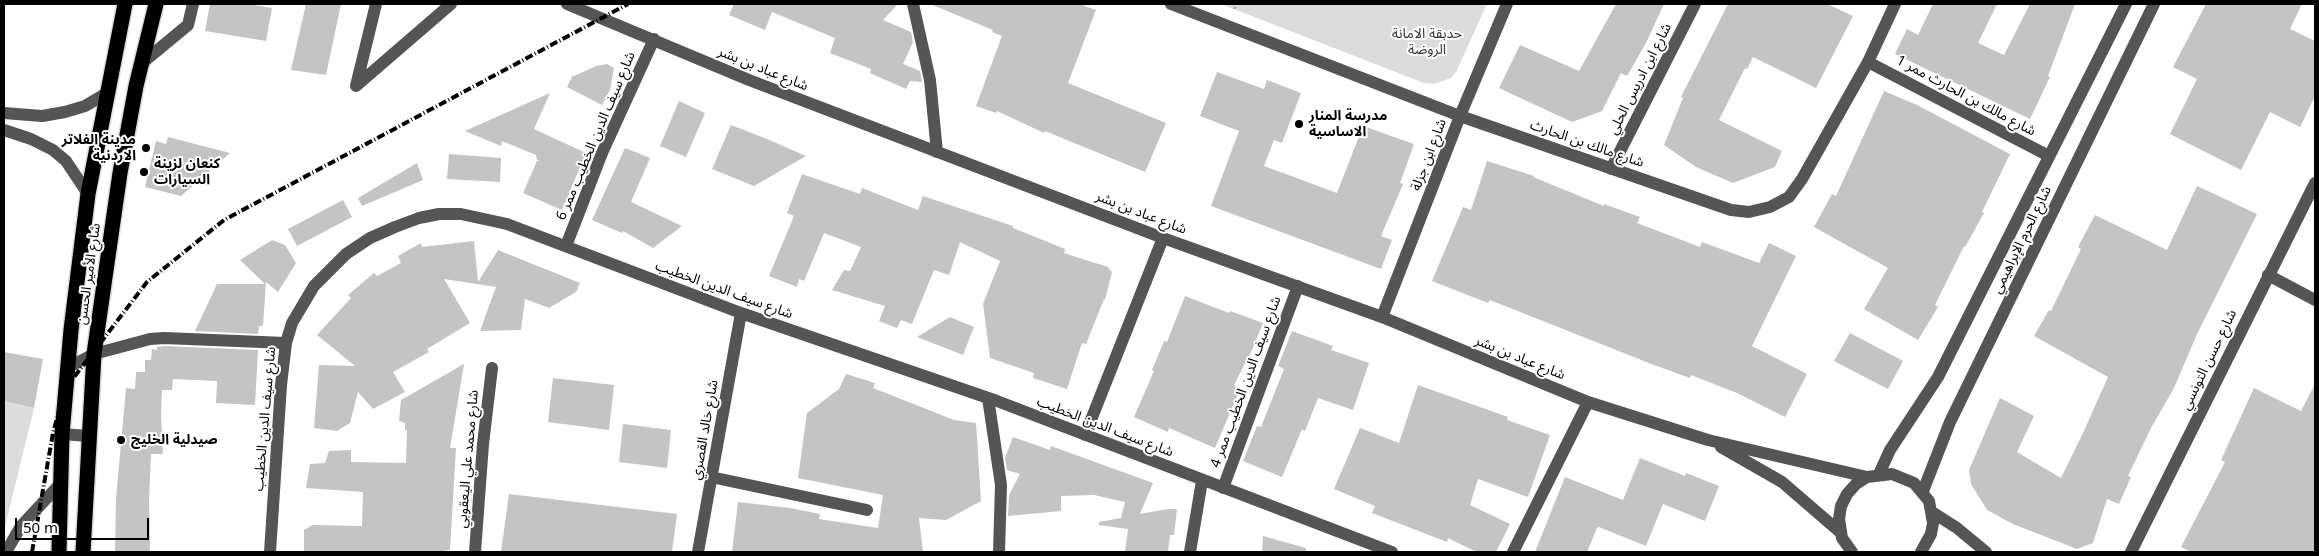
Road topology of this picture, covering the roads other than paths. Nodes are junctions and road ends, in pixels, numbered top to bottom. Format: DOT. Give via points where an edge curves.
graph roads {
  1 [pos="125,4"];
  2 [pos="156,4"];
  3 [pos="193,4"];
  4 [pos="376,4"];
  5 [pos="451,4"];
  6 [pos="567,4"];
  7 [pos="913,4"];
  8 [pos="1171,4"];
  9 [pos="1506,4"];
  10 [pos="1694,4"];
  11 [pos="1895,4"];
  12 [pos="2126,4"];
  13 [pos="2154,4"];
  14 [pos="654,39"];
  15 [pos="142,62"];
  16 [pos="1868,62"];
  17 [pos="107,93"];
  18 [pos="4,113"];
  19 [pos="1460,116"];
  20 [pos="4,130"];
  21 [pos="937,152"];
  22 [pos="2049,156"];
  23 [pos="1612,169"];
  24 [pos="2315,183"];
  25 [pos="88,194"];
  26 [pos="1163,238"];
  27 [pos="566,246"];
  28 [pos="2268,275"];
  29 [pos="1298,286"];
  30 [pos="2315,300"];
  31 [pos="741,313"];
  32 [pos="1382,317"];
  33 [pos="286,343"];
  34 [pos="94,354"];
  35 [pos="67,368"];
  36 [pos="492,368"];
  37 [pos="988,398"];
  38 [pos="1588,402"];
  39 [pos="62,434"];
  40 [pos="1085,435"];
  41 [pos="88,436"];
  42 [pos="1708,440"];
  43 [pos="1874,476"];
  44 [pos="711,477"];
  45 [pos="1202,481"];
  46 [pos="60,484"];
  47 [pos="1222,488"];
  48 [pos="1923,491"];
  49 [pos="868,510"];
  50 [pos="1932,512"];
  51 [pos="1844,545"];
  52 [pos="6,552"];
  53 [pos="58,552"];
  54 [pos="83,552"];
  55 [pos="270,552"];
  56 [pos="475,552"];
  57 [pos="698,552"];
  58 [pos="999,552"];
  59 [pos="1190,552"];
  60 [pos="1392,552"];
  61 [pos="1513,552"];
  62 [pos="1921,552"];
  63 [pos="1986,552"];
  64 [pos="2131,552"];
  1 -- 17 [label="highway, شارع الأمير الحسن"];
  2 -- 15 [label="highway, شارع الأمير الحسن"];
  3 -- 15 [label="street" via="188,26"];
  4 -- 5 [label="street" via="356,86"];
  6 -- 14 [label="street, شارع عباد بن بشر"];
  7 -- 21 [label="street" via="930,80"];
  8 -- 19 [label="street, شارع مالك بن الحارث"];
  9 -- 19 [label="street, شارع ابن جزلة"];
  10 -- 23 [label="street, شارع ابن ادريس الحلي"];
  11 -- 16 [label="street, شارع مالك بن الحارث"];
  12 -- 22 [label="street, شارع الحرم الإبراهيمي"];
  13 -- 48 [label="street, شارع الحرم الإبراهيمي" via="1950,422"];
  14 -- 21 [label="street, شارع عباد بن بشر" via="749,80"];
  14 -- 27 [label="street, شارع سيف الدين الخطيب ممر 6" via="602,152"];
  15 -- 34 [label="highway, شارع الأمير الحسن" via="120,173"];
  16 -- 22 [label="street, شارع مالك بن الحارث ممر 1"];
  16 -- 23 [label="street, شارع مالك بن الحارث" via="1802,179 1789,197 1770,207 1749,212 1731,210"];
  17 -- 18 [label="street" via="85,106 65,112 42,116"];
  17 -- 25 [label="highway, شارع الأمير الحسن"];
  19 -- 23 [label="street, شارع مالك بن الحارث"];
  19 -- 32 [label="street, شارع ابن جزلة"];
  20 -- 25 [label="street" via="53,150 66,161"];
  21 -- 26 [label="street, شارع عباد بن بشر"];
  22 -- 43 [label="street, شارع الحرم الإبراهيمي" via="1938,377"];
  24 -- 28 [label="street, شارع حسن التونسي"];
  25 -- 35 [label="highway, شارع الأمير الحسن"];
  26 -- 29 [label="street, شارع عباد بن بشر"];
  26 -- 40 [label="street"];
  27 -- 31 [label="street, شارع سيف الدين الخطيب"];
  27 -- 33 [label="street, شارع سيف الدين الخطيب" via="484,218 439,214 419,218 370,238 327,271 303,302"];
  28 -- 30 [label="street"];
  28 -- 64 [label="street, شارع حسن التونسي"];
  29 -- 32 [label="street, شارع عباد بن بشر"];
  29 -- 47 [label="street, شارع سيف الدين الخطيب ممر 4"];
  31 -- 37 [label="street, شارع سيف الدين الخطيب"];
  31 -- 44 [label="street, شارع خالد القصري"];
  32 -- 38 [label="street, شارع عباد بن بشر"];
  33 -- 34 [label="street" via="164,338"];
  33 -- 55 [label="street, شارع سيف الدين الخطيب"];
  34 -- 35 [label="street"];
  34 -- 41 [label="highway, شارع الأمير الحسن"];
  35 -- 39 [label="highway, شارع الأمير الحسن"];
  36 -- 56 [label="street, شارع محمد علي اليعقوبي"];
  37 -- 40 [label="street, شارع سيف الدين الخطيب"];
  37 -- 58 [label="street" via="1001,485"];
  38 -- 42 [label="street, شارع عباد بن بشر"];
  38 -- 61 [label="street"];
  39 -- 41 [label="street"];
  39 -- 46 [label="highway, شارع الأمير الحسن"];
  40 -- 45 [label="street, شارع سيف الدين الخطيب"];
  41 -- 54 [label="highway, شارع الأمير الحسن"];
  42 -- 43 [label="street, شارع عباد بن بشر"];
  42 -- 51 [label="street, شارع عباد بن بشر" via="1782,482"];
  43 -- 48 [label="street, شارع عباد بن بشر" via="1904,477"];
  43 -- 51 [label="street" via="1856,484 1841,506 1839,519"];
  44 -- 49 [label="street"];
  44 -- 57 [label="street, شارع خالد القصري"];
  45 -- 47 [label="street, شارع سيف الدين الخطيب"];
  45 -- 59 [label="street"];
  46 -- 52 [label="street" via="20,526"];
  46 -- 53 [label="highway, شارع الأمير الحسن"];
  47 -- 60 [label="street, شارع سيف الدين الخطيب"];
  48 -- 50 [label="street"];
  50 -- 62 [label="street" via="1931,534"];
  50 -- 63 [label="street"];
}
